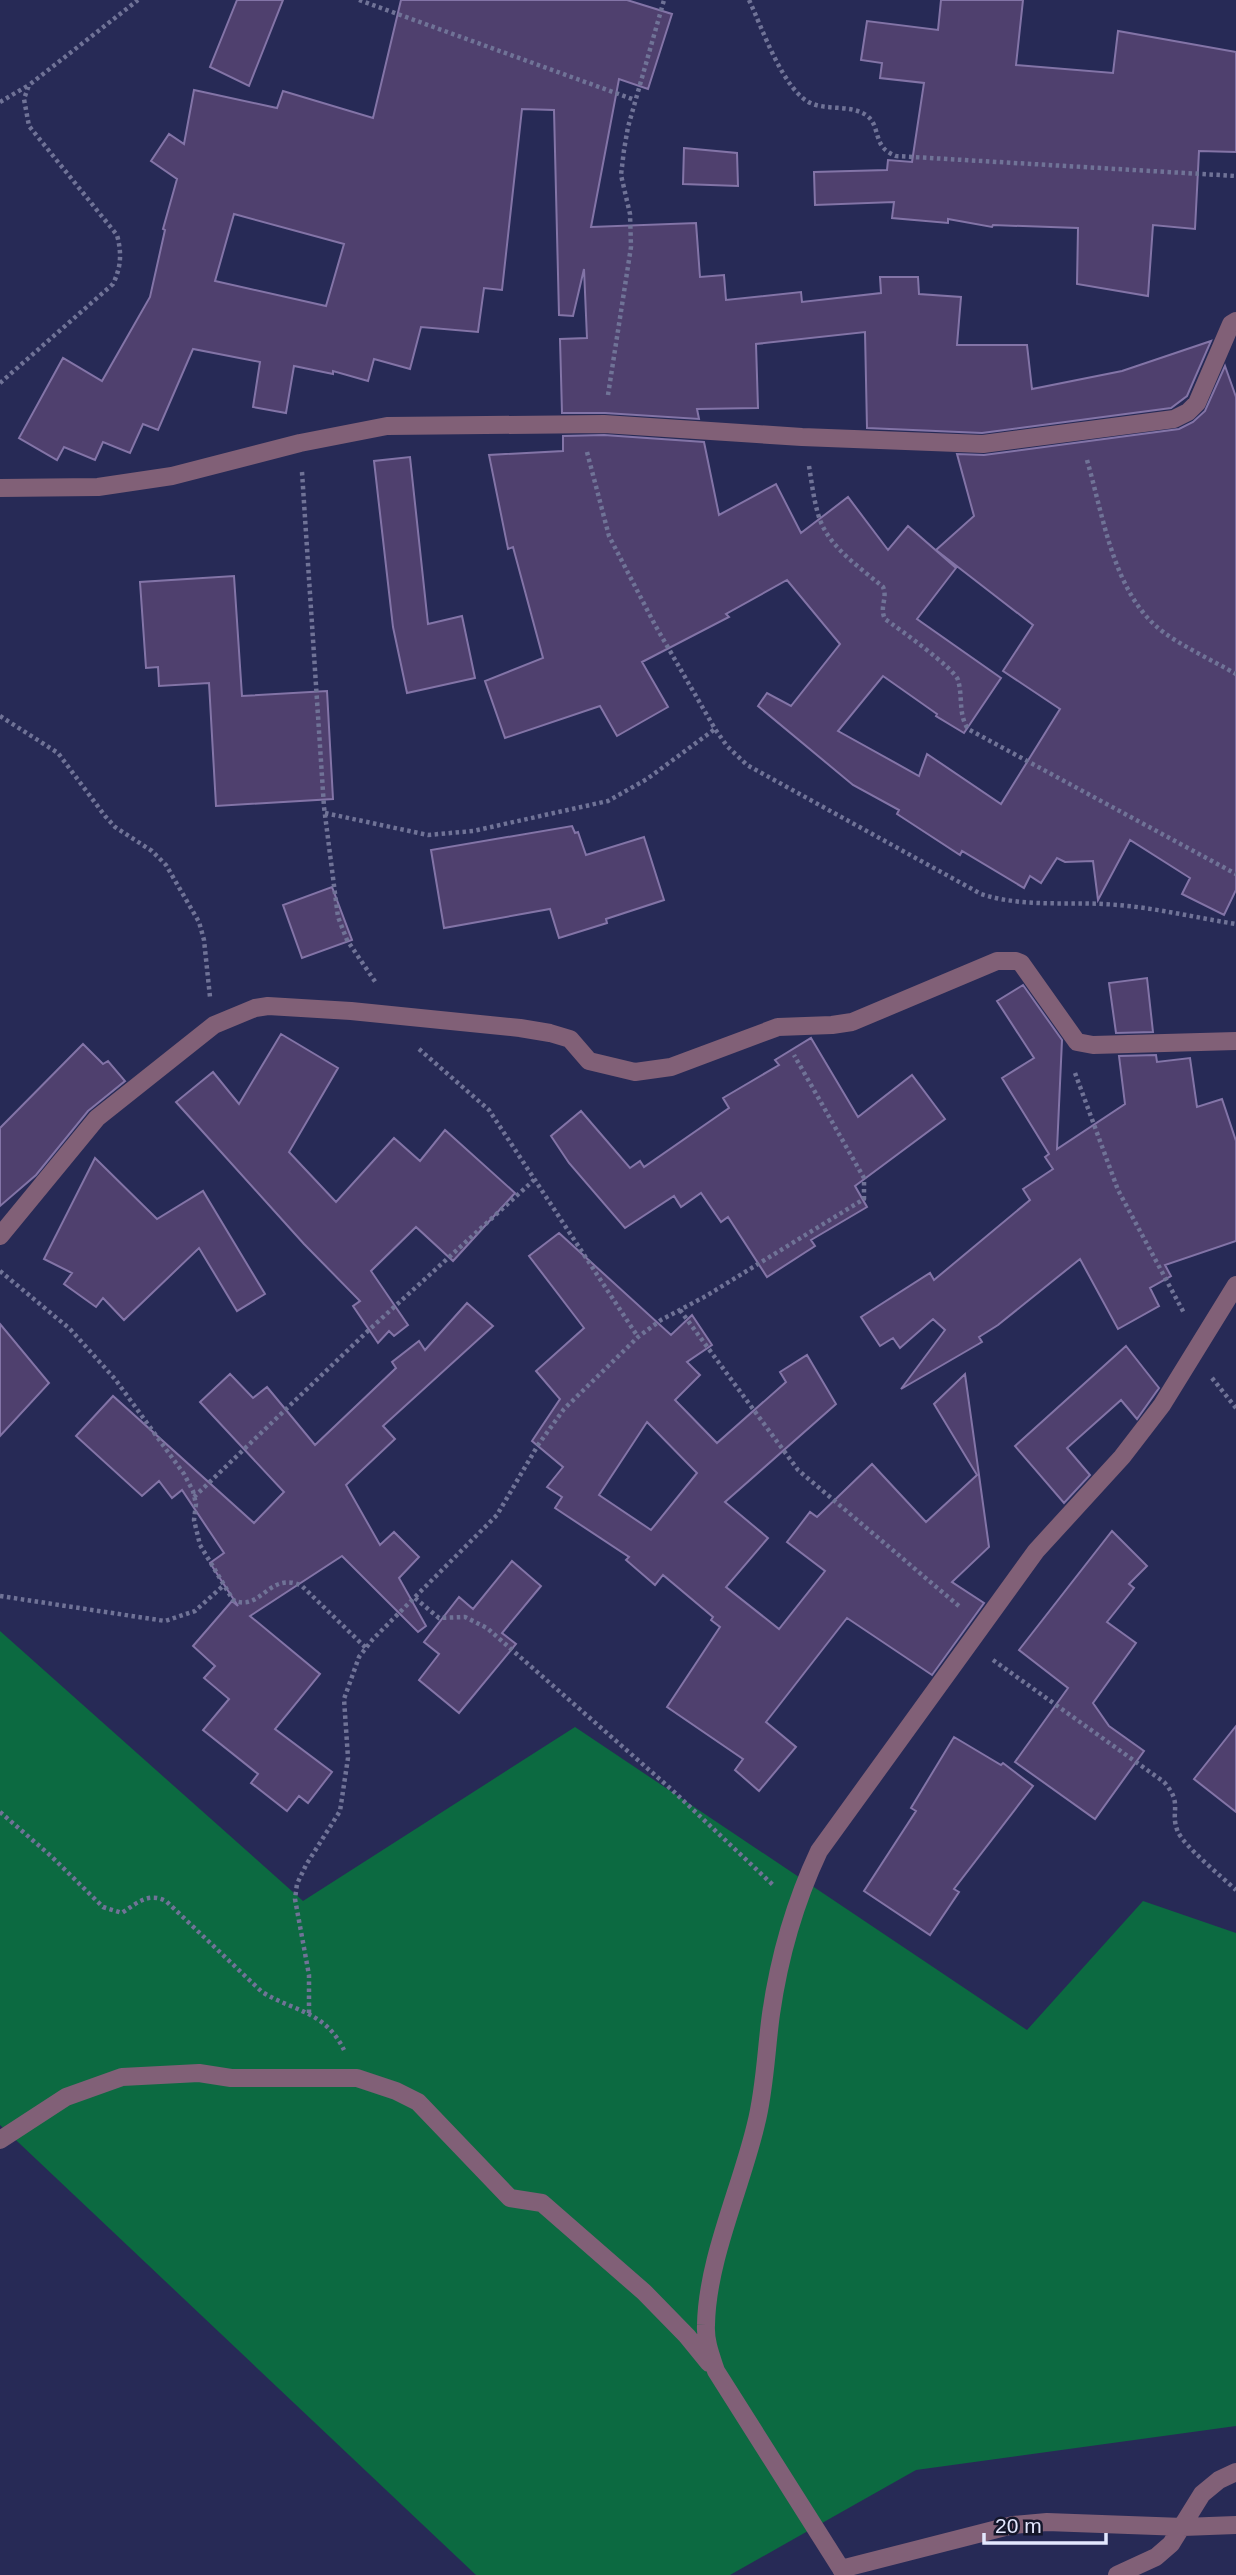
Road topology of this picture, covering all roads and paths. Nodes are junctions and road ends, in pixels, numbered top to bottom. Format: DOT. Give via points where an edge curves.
graph roads {
  1 [pos="138,0"];
  2 [pos="359,0"];
  3 [pos="664,0"];
  4 [pos="749,0"];
  5 [pos="29,85"];
  6 [pos="635,100"];
  7 [pos="0,102"];
  8 [pos="1236,176"];
  9 [pos="1236,321"];
  10 [pos="0,383"];
  11 [pos="579,424"];
  12 [pos="604,424"];
  13 [pos="1079,432"];
  14 [pos="802,437"];
  15 [pos="300,443"];
  16 [pos="0,488"];
  17 [pos="1236,674"];
  18 [pos="0,716"];
  19 [pos="715,729"];
  20 [pos="325,813"];
  21 [pos="1236,874"];
  22 [pos="1236,924"];
  23 [pos="382,1016"];
  24 [pos="403,1018"];
  25 [pos="214,1026"];
  26 [pos="778,1027"];
  27 [pos="1236,1041"];
  28 [pos="1077,1042"];
  29 [pos="534,1180"];
  30 [pos="0,1236"];
  31 [pos="0,1271"];
  32 [pos="1236,1285"];
  33 [pos="680,1310"];
  34 [pos="638,1337"];
  35 [pos="1199,1341"];
  36 [pos="194,1497"];
  37 [pos="224,1585"];
  38 [pos="0,1596"];
  39 [pos="415,1598"];
  40 [pos="982,1626"];
  41 [pos="970,1643"];
  42 [pos="366,1648"];
  43 [pos="0,1812"];
  44 [pos="1236,1890"];
  45 [pos="794,1914"];
  46 [pos="309,2012"];
  47 [pos="357,2078"];
  48 [pos="0,2140"];
  49 [pos="716,2371"];
  50 [pos="1236,2472"];
  51 [pos="1236,2525"];
  52 [pos="1183,2527"];
  53 [pos="843,2572"];
  54 [pos="1118,2575"];
  1 -- 5 [label="path"];
  2 -- 6 [label="path"];
  3 -- 6 [label="path"];
  4 -- 8 [label="path" via="780,68 797,93 814,105 866,115 879,143 896,156"];
  5 -- 7 [label="path"];
  5 -- 10 [label="path" via="24,99 29,126 117,235 120,267 113,285"];
  6 -- 12 [label="path" via="621,175 630,214 631,247"];
  9 -- 13 [label="street" via="1206,386 1188,412 1174,419"];
  11 -- 12 [label="street"];
  11 -- 15 [label="street" via="387,426"];
  11 -- 19 [label="path" via="608,536"];
  12 -- 14 [label="street"];
  13 -- 14 [label="street" via="983,444"];
  13 -- 17 [label="path" via="1127,590 1158,628"];
  14 -- 21 [label="path" via="820,520 828,536 883,587 885,619 957,676 961,713 968,729"];
  15 -- 16 [label="street" via="160,478 98,487"];
  15 -- 20 [label="path"];
  18 -- 25 [label="path" via="58,753 115,827 166,865 199,922"];
  19 -- 20 [label="path" via="647,779 608,801 473,831 428,835"];
  19 -- 22 [label="path" via="727,746 763,775 981,894 1016,903 1105,904"];
  20 -- 24 [label="path" via="342,929 361,965"];
  23 -- 24 [label="street"];
  23 -- 25 [label="street" via="268,1006"];
  23 -- 29 [label="path" via="489,1110"];
  24 -- 26 [label="street" via="550,1033 570,1039 589,1061 635,1072 671,1067"];
  25 -- 30 [label="street" via="97,1118"];
  26 -- 28 [label="street" via="852,1022 997,961 1016,961"];
  26 -- 33 [label="path" via="864,1178 864,1199"];
  27 -- 28 [label="street"];
  28 -- 35 [label="path" via="1074,1070 1111,1174"];
  29 -- 34 [label="path"];
  29 -- 36 [label="path"];
  31 -- 36 [label="path" via="70,1329 115,1379 184,1474"];
  32 -- 35 [label="street"];
  33 -- 34 [label="path"];
  33 -- 40 [label="path" via="798,1471"];
  34 -- 39 [label="path" via="564,1409 497,1515"];
  35 -- 40 [label="street" via="1162,1405 1122,1457 1036,1551"];
  36 -- 37 [label="path" via="195,1533"];
  37 -- 38 [label="path" via="195,1611 165,1621"];
  37 -- 42 [label="path" via="233,1600 246,1603 277,1583 302,1586"];
  39 -- 42 [label="path"];
  39 -- 45 [label="path" via="439,1618 465,1617 487,1628 768,1878"];
  40 -- 41 [label="street"];
  41 -- 44 [label="path" via="1164,1782 1177,1804 1175,1823 1181,1837"];
  41 -- 45 [label="street" via="819,1851"];
  42 -- 46 [label="path" via="344,1699 348,1758 340,1811 297,1884"];
  43 -- 46 [label="path" via="103,1907 122,1913 144,1898 166,1901 262,1992"];
  45 -- 49 [label="street" via="772,2009 757,2122 712,2276 705,2326"];
  46 -- 47 [label="path" via="338,2038"];
  47 -- 48 [label="street" via="231,2078 199,2073 122,2077 66,2098"];
  47 -- 49 [label="street" via="418,2102 510,2198 542,2203 644,2291"];
  49 -- 53 [label="street"];
  50 -- 52 [label="street" via="1202,2494"];
  51 -- 52 [label="street"];
  52 -- 53 [label="street" via="1021,2524"];
  52 -- 54 [label="street" via="1156,2557"];
}
